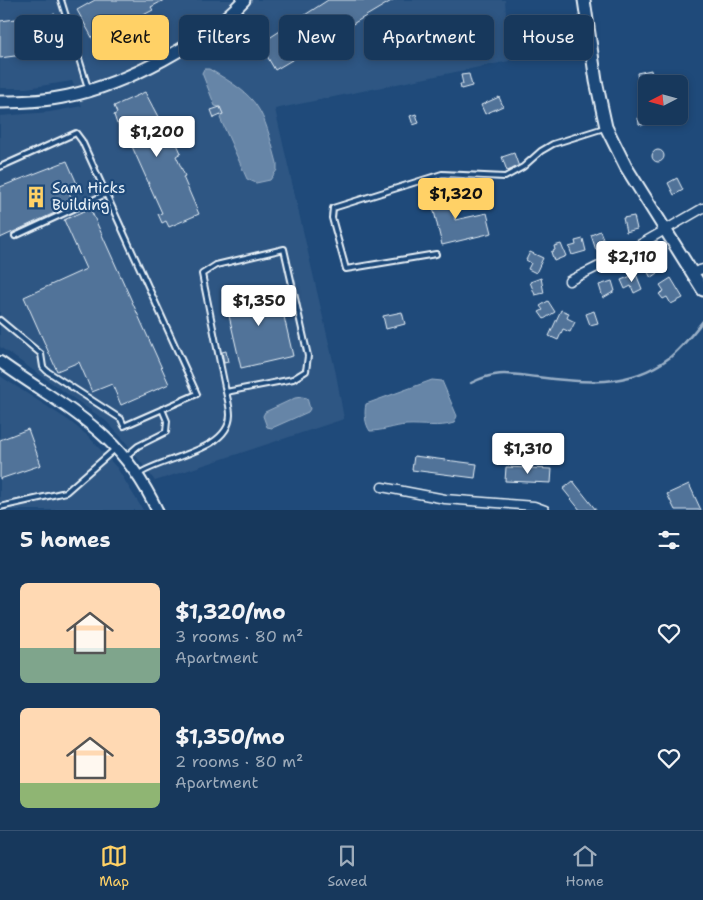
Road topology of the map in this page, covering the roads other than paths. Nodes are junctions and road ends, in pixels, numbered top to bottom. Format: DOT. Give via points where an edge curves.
graph roads {
  1 [pos="62,0"];
  2 [pos="244,0"];
  3 [pos="584,0"];
  4 [pos="88,91"];
  5 [pos="0,102"];
  6 [pos="606,127"];
  7 [pos="0,167"];
  8 [pos="106,194"];
  9 [pos="703,208"];
  10 [pos="666,229"];
  11 [pos="15,236"];
  12 [pos="436,254"];
  13 [pos="698,270"];
  14 [pos="569,281"];
  15 [pos="703,290"];
  16 [pos="0,320"];
  17 [pos="0,362"];
  18 [pos="226,392"];
  19 [pos="162,409"];
  20 [pos="116,448"];
  21 [pos="124,458"];
  22 [pos="137,475"];
  23 [pos="382,487"];
  24 [pos="489,506"];
  25 [pos="0,507"];
  26 [pos="157,510"];
  27 [pos="545,510"];
  1 -- 4 [label="lane"];
  2 -- 4 [label="main road" via="222,21 186,46"];
  3 -- 6 [label="main road"];
  4 -- 5 [label="main road" via="50,99"];
  6 -- 10 [label="main road" via="626,167"];
  6 -- 12 [label="lane" via="553,144 505,177 442,174 333,208 332,218 346,268"];
  7 -- 8 [label="lane" via="76,133"];
  8 -- 11 [label="lane"];
  8 -- 19 [label="lane" via="196,394"];
  9 -- 10 [label="street"];
  10 -- 13 [label="main road"];
  10 -- 14 [label="street"];
  13 -- 15 [label="main road"];
  16 -- 19 [label="lane" via="41,354 45,369 121,419 124,426"];
  17 -- 20 [label="street" via="78,413"];
  18 -- 18 [label="lane" via="293,379 306,370 308,356 284,249 216,265 202,274"];
  18 -- 22 [label="lane" via="230,415 222,436 208,446 150,466"];
  19 -- 21 [label="lane" via="167,421 166,432 138,446"];
  20 -- 21 [label="street"];
  20 -- 25 [label="lane" via="66,492"];
  21 -- 22 [label="street"];
  22 -- 26 [label="street"];
  23 -- 24 [label="street"];
  24 -- 27 [label="street" via="534,506"];
}
